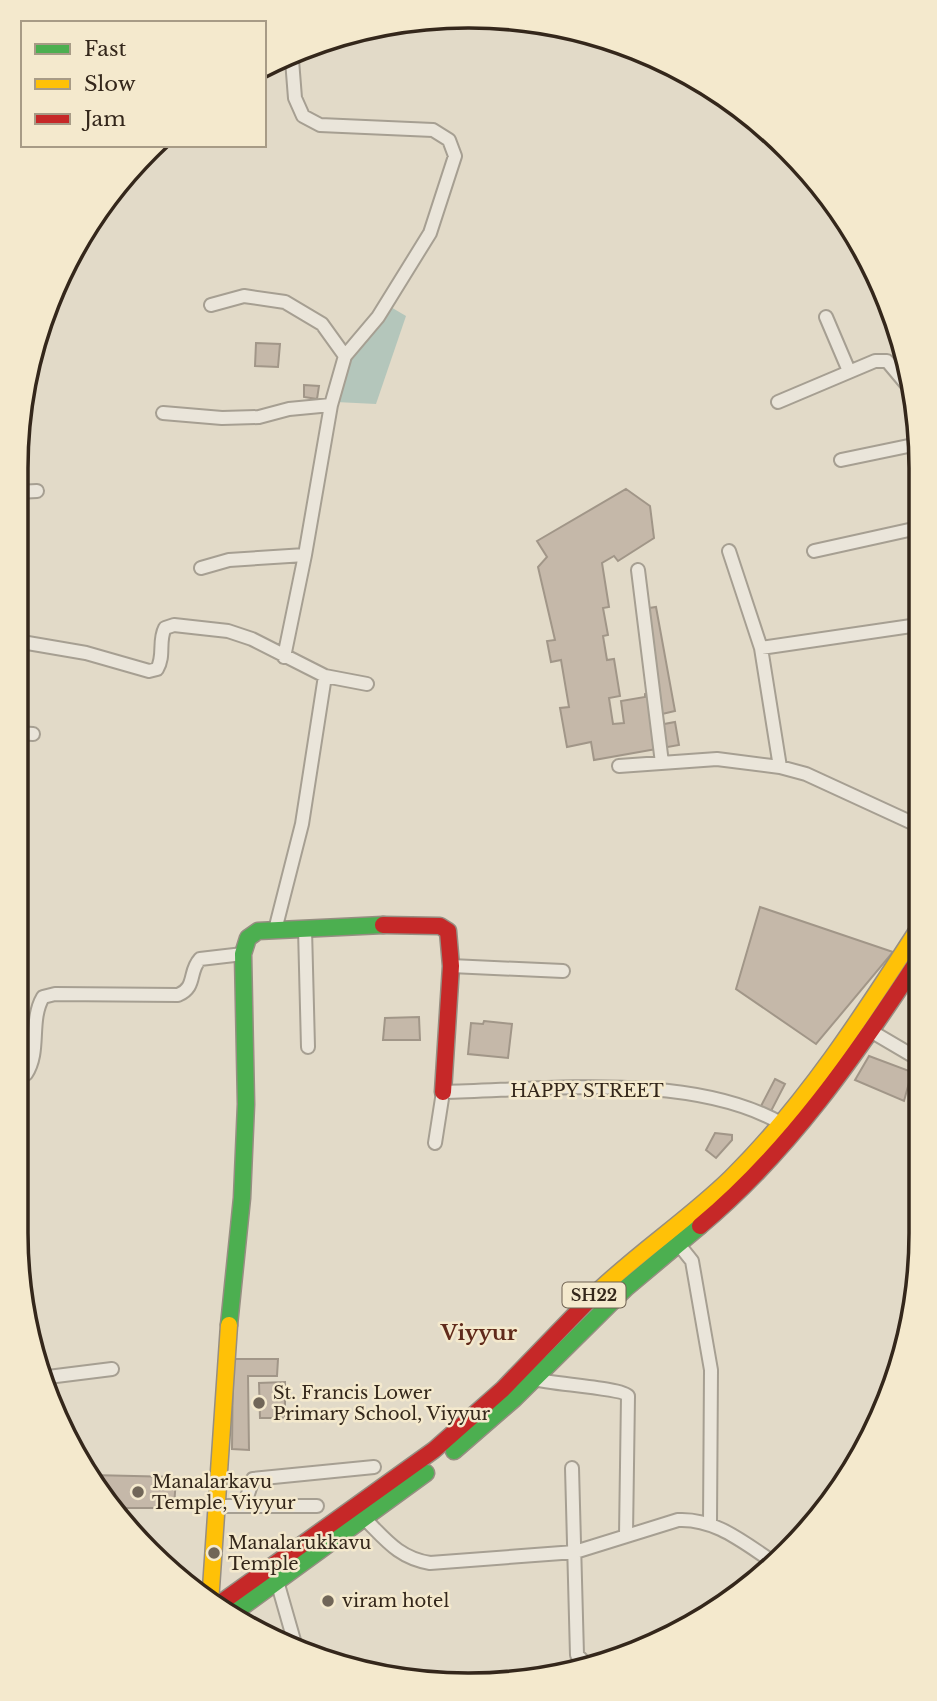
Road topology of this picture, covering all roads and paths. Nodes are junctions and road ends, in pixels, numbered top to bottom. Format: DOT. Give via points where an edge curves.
graph roads {
  1 [pos="292,65"];
  2 [pos="211,305"];
  3 [pos="826,317"];
  4 [pos="345,356"];
  5 [pos="849,371"];
  6 [pos="899,376"];
  7 [pos="778,402"];
  8 [pos="331,405"];
  9 [pos="163,413"];
  10 [pos="908,446"];
  11 [pos="841,460"];
  12 [pos="28,491"];
  13 [pos="37,491"];
  14 [pos="909,530"];
  15 [pos="729,551"];
  16 [pos="814,551"];
  17 [pos="305,555"];
  18 [pos="201,568"];
  19 [pos="638,570"];
  20 [pos="909,626"];
  21 [pos="28,643"];
  22 [pos="761,648"];
  23 [pos="285,657"];
  24 [pos="325,676"];
  25 [pos="367,684"];
  26 [pos="28,734"];
  27 [pos="33,734"];
  28 [pos="662,763"];
  29 [pos="619,766"];
  30 [pos="780,767"];
  31 [pos="909,820"];
  32 [pos="305,929"];
  33 [pos="275,930"];
  34 [pos="909,944"];
  35 [pos="243,954"];
  36 [pos="451,966"];
  37 [pos="563,971"];
  38 [pos="909,973"];
  39 [pos="869,1030"];
  40 [pos="308,1047"];
  41 [pos="909,1054"];
  42 [pos="28,1071"];
  43 [pos="443,1092"];
  44 [pos="778,1122"];
  45 [pos="793,1130"];
  46 [pos="435,1143"];
  47 [pos="680,1246"];
  48 [pos="112,1369"];
  49 [pos="52,1376"];
  50 [pos="534,1380"];
  51 [pos="374,1467"];
  52 [pos="572,1468"];
  53 [pos="215,1506"];
  54 [pos="244,1506"];
  55 [pos="317,1506"];
  56 [pos="365,1519"];
  57 [pos="710,1523"];
  58 [pos="626,1535"];
  59 [pos="575,1552"];
  60 [pos="766,1557"];
  61 [pos="277,1581"];
  62 [pos="212,1590"];
  63 [pos="225,1600"];
  64 [pos="240,1609"];
  65 [pos="293,1636"];
  66 [pos="581,1659"];
  1 -- 4 [label="street" via="295,98 303,116 320,125 433,130 449,140 455,156 430,233 378,317"];
  2 -- 4 [label="street" via="244,296 285,302 322,324"];
  3 -- 5 [label="street"];
  4 -- 8 [label="street"];
  5 -- 6 [label="street" via="887,361"];
  5 -- 7 [label="street"];
  8 -- 9 [label="street" via="259,417"];
  8 -- 17 [label="street"];
  10 -- 11 [label="street"];
  12 -- 13 [label="street"];
  14 -- 16 [label="street"];
  15 -- 22 [label="street"];
  17 -- 18 [label="street" via="229,560"];
  17 -- 23 [label="street"];
  19 -- 28 [label="street"];
  20 -- 22 [label="street"];
  21 -- 23 [label="street" via="149,671 161,663 162,635 174,625 228,632"];
  22 -- 30 [label="street"];
  23 -- 24 [label="street"];
  24 -- 25 [label="street"];
  24 -- 33 [label="street" via="302,824"];
  26 -- 27 [label="street"];
  28 -- 29 [label="street"];
  28 -- 30 [label="street" via="716,759"];
  30 -- 31 [label="street"];
  32 -- 33 [label="main road"];
  32 -- 36 [label="main road" via="440,926 451,941"];
  32 -- 40 [label="street"];
  33 -- 35 [label="main road" via="258,931 248,938"];
  34 -- 44 [label="main road, SH22"];
  35 -- 42 [label="street" via="200,959 188,991 178,995 43,997 37,1007 33,1063"];
  35 -- 53 [label="main road" via="243,1185"];
  36 -- 37 [label="street"];
  36 -- 43 [label="main road"];
  38 -- 39 [label="main road, SH22"];
  39 -- 41 [label="street"];
  39 -- 45 [label="main road, SH22"];
  43 -- 44 [label="street, HAPPY STREET" via="659,1088 739,1105"];
  43 -- 46 [label="street"];
  44 -- 45 [label="street, HAPPY STREET"];
  44 -- 63 [label="main road, SH22" via="704,1204 618,1272 464,1425"];
  45 -- 47 [label="main road, SH22" via="756,1175"];
  47 -- 50 [label="main road, SH22" via="610,1302"];
  47 -- 57 [label="street" via="692,1261 711,1370"];
  48 -- 49 [label="street"];
  50 -- 56 [label="main road, SH22" via="476,1434"];
  50 -- 58 [label="street" via="617,1390 628,1396"];
  51 -- 54 [label="street" via="253,1479"];
  52 -- 59 [label="street"];
  53 -- 54 [label="street"];
  53 -- 62 [label="main road"];
  54 -- 55 [label="street"];
  56 -- 59 [label="street" via="399,1554 430,1563"];
  56 -- 61 [label="main road, SH22"];
  57 -- 58 [label="street" via="678,1520"];
  57 -- 60 [label="street"];
  58 -- 59 [label="street"];
  59 -- 66 [label="street"];
  61 -- 64 [label="main road, SH22"];
  61 -- 65 [label="street"];
}
